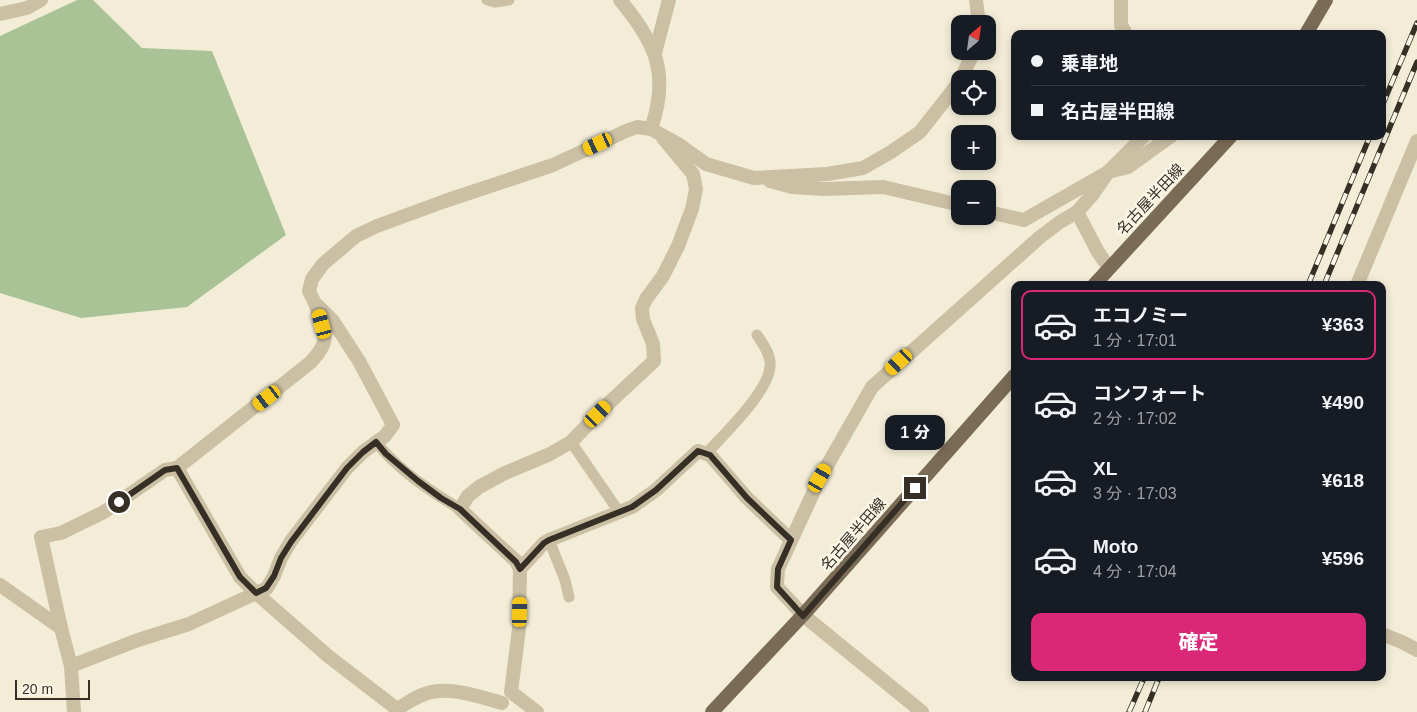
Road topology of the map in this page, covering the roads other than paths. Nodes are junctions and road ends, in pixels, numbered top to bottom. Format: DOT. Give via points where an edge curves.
graph roads {
  1 [pos="40,0"];
  2 [pos="487,0"];
  3 [pos="509,0"];
  4 [pos="620,0"];
  5 [pos="668,0"];
  6 [pos="976,0"];
  7 [pos="1121,0"];
  8 [pos="1326,0"];
  9 [pos="0,14"];
  10 [pos="978,15"];
  11 [pos="1124,30"];
  12 [pos="1308,30"];
  13 [pos="656,53"];
  14 [pos="951,93"];
  15 [pos="655,132"];
  16 [pos="1140,140"];
  17 [pos="1165,140"];
  18 [pos="1227,140"];
  19 [pos="1417,141"];
  20 [pos="1108,172"];
  21 [pos="754,178"];
  22 [pos="951,203"];
  23 [pos="1077,212"];
  24 [pos="996,214"];
  25 [pos="1110,268"];
  26 [pos="1098,281"];
  27 [pos="1359,281"];
  28 [pos="316,305"];
  29 [pos="757,335"];
  30 [pos="1011,380"];
  31 [pos="376,442"];
  32 [pos="571,442"];
  33 [pos="706,454"];
  34 [pos="177,468"];
  35 [pos="460,509"];
  36 [pos="618,512"];
  37 [pos="549,540"];
  38 [pos="791,540"];
  39 [pos="520,569"];
  40 [pos="0,585"];
  41 [pos="256,593"];
  42 [pos="569,596"];
  43 [pos="803,616"];
  44 [pos="61,628"];
  45 [pos="1386,636"];
  46 [pos="1417,650"];
  47 [pos="71,666"];
  48 [pos="504,702"];
  49 [pos="397,710"];
  50 [pos="74,712"];
  51 [pos="537,712"];
  52 [pos="712,712"];
  53 [pos="922,712"];
  1 -- 9 [label="street" via="27,8"];
  2 -- 3 [label="lane"];
  4 -- 13 [label="street"];
  5 -- 13 [label="street"];
  6 -- 10 [label="street"];
  7 -- 11 [label="street"];
  8 -- 12 [label="main road"];
  13 -- 15 [label="street" via="660,86"];
  14 -- 21 [label="street" via="920,132 864,168 827,174"];
  15 -- 21 [label="street" via="706,164"];
  15 -- 28 [label="street" via="637,128 626,131 553,165 445,201 356,236 325,261 312,279 309,291"];
  15 -- 32 [label="street" via="693,174 696,188 678,246 642,308 653,344 654,362"];
  16 -- 20 [label="street"];
  17 -- 20 [label="street" via="1128,167"];
  18 -- 25 [label="main road, 名古屋半田線"];
  19 -- 27 [label="street"];
  20 -- 23 [label="street"];
  20 -- 24 [label="street" via="1024,220"];
  21 -- 22 [label="street" via="792,187 883,187"];
  23 -- 25 [label="street"];
  23 -- 38 [label="street" via="1040,236 872,387 820,478"];
  25 -- 26 [label="main road, 名古屋半田線"];
  28 -- 31 [label="street" via="333,321 359,361 393,425"];
  28 -- 34 [label="street" via="325,340 312,362"];
  29 -- 33 [label="lane" via="770,363 767,380 735,423"];
  30 -- 43 [label="main road, 名古屋半田線"];
  31 -- 35 [label="lane" via="418,481"];
  31 -- 41 [label="street" via="347,468 291,542 266,588"];
  32 -- 35 [label="street" via="480,487 468,496"];
  32 -- 36 [label="lane"];
  33 -- 36 [label="street" via="698,451 656,490 632,507"];
  33 -- 38 [label="street"];
  34 -- 41 [label="street" via="240,577"];
  34 -- 44 [label="street" via="165,470 104,512 61,533 41,536"];
  35 -- 39 [label="street"];
  36 -- 37 [label="street"];
  37 -- 39 [label="street"];
  37 -- 42 [label="lane"];
  38 -- 43 [label="street" via="778,569 777,587"];
  39 -- 48 [label="street" via="520,629"];
  40 -- 44 [label="street"];
  41 -- 47 [label="street" via="189,624"];
  41 -- 49 [label="street" via="328,656"];
  43 -- 52 [label="main road, 名古屋半田線"];
  43 -- 53 [label="street"];
  44 -- 47 [label="street"];
  45 -- 46 [label="street"];
  47 -- 50 [label="street"];
  48 -- 49 [label="street" via="438,691 425,694"];
  48 -- 51 [label="street"];
}
